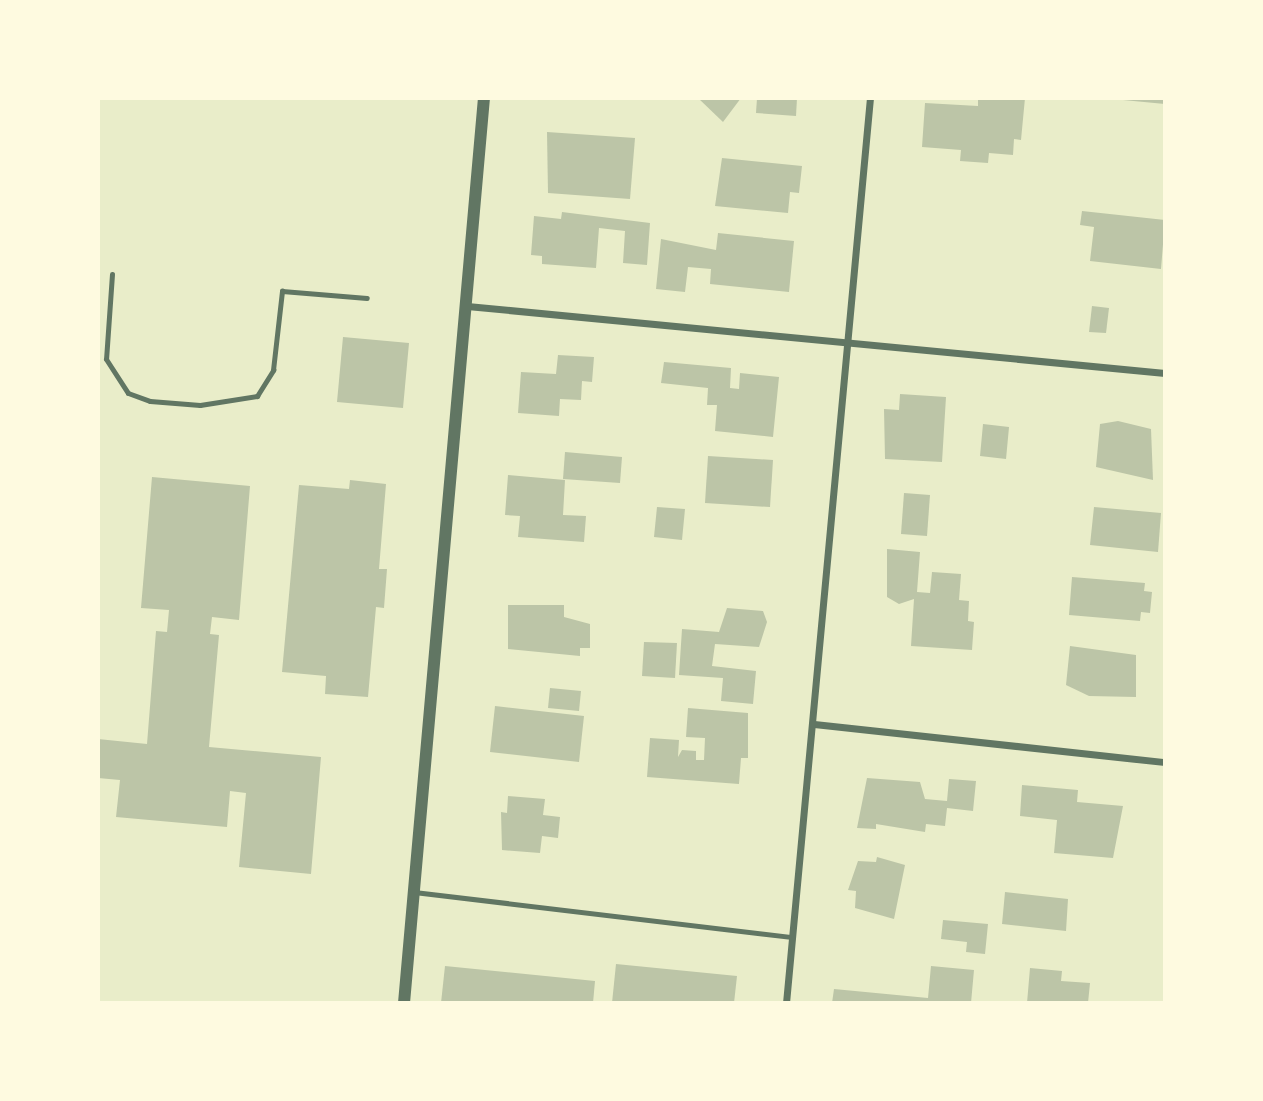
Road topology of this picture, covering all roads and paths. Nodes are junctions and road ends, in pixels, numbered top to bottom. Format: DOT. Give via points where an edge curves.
graph roads {
  1 [pos="485,98"];
  2 [pos="870,98"];
  3 [pos="112,274"];
  4 [pos="366,299"];
  5 [pos="467,306"];
  6 [pos="850,343"];
  7 [pos="1165,373"];
  8 [pos="814,724"];
  9 [pos="1165,762"];
  10 [pos="414,892"];
  11 [pos="793,937"];
  12 [pos="404,1003"];
  13 [pos="786,1003"];
  1 -- 5 [label="street"];
  2 -- 6 [label="street"];
  3 -- 4 [label="lane" via="106,359 128,393 150,401 200,405 257,396 273,370 282,291"];
  5 -- 6 [label="street"];
  5 -- 10 [label="street"];
  6 -- 7 [label="street"];
  6 -- 8 [label="street"];
  8 -- 9 [label="street"];
  8 -- 11 [label="street"];
  10 -- 11 [label="lane"];
  10 -- 12 [label="street"];
  11 -- 13 [label="street"];
}
